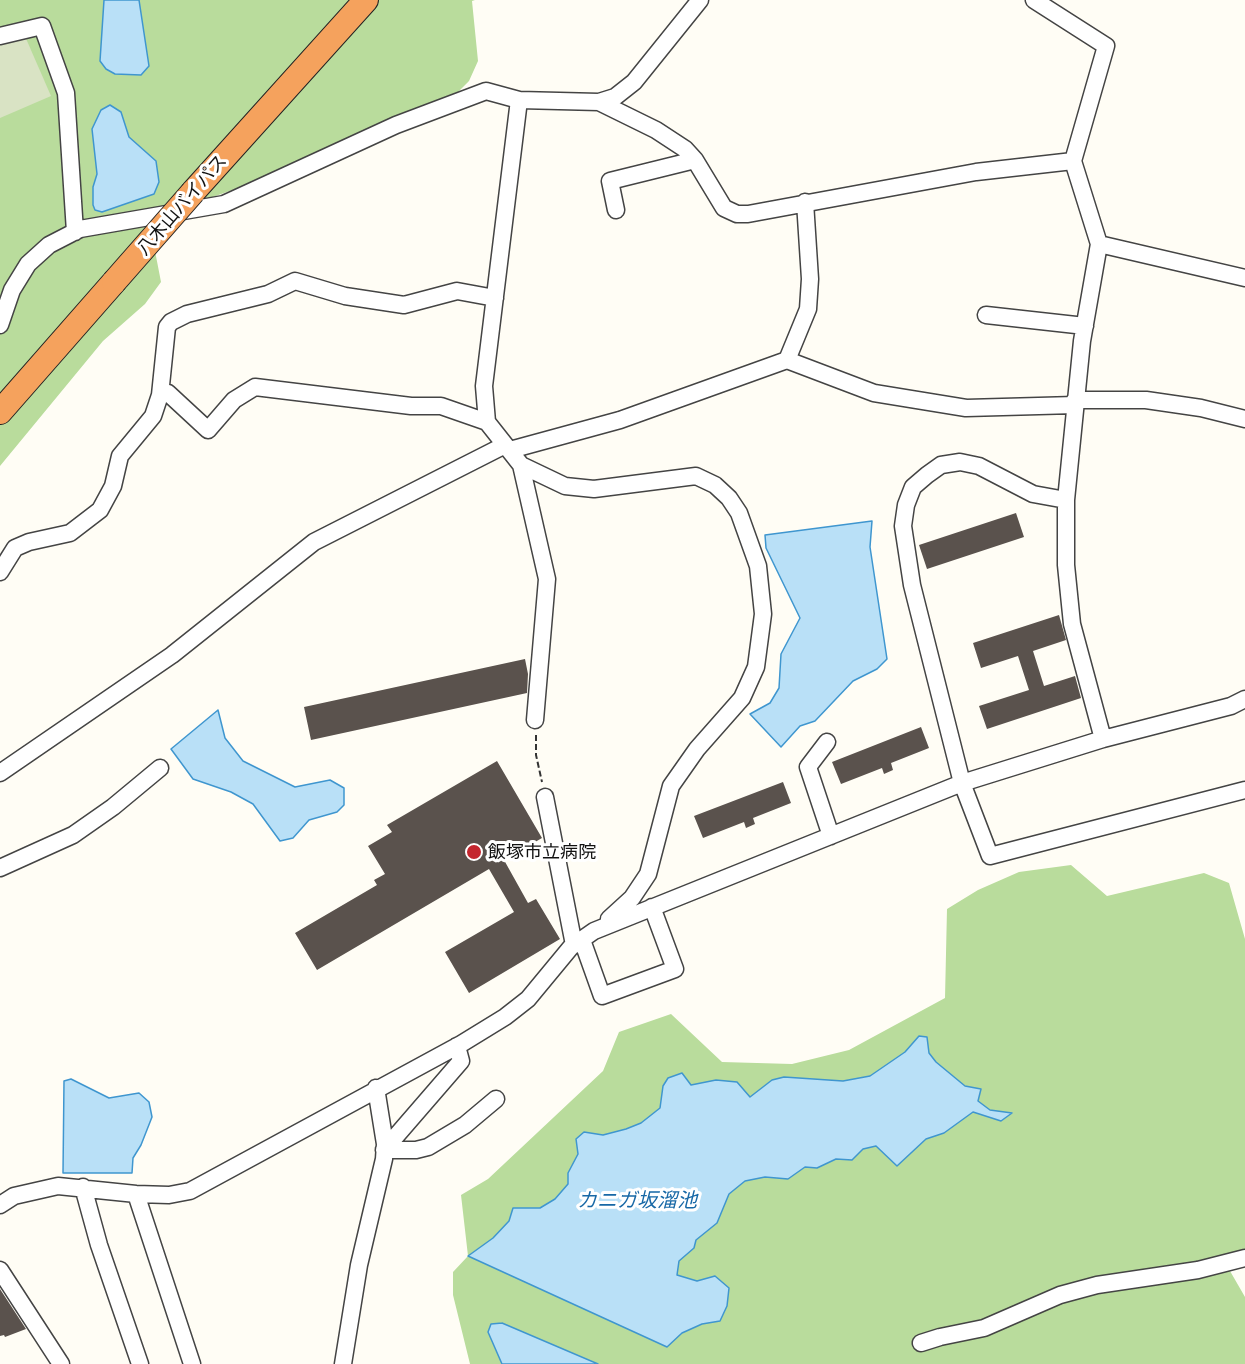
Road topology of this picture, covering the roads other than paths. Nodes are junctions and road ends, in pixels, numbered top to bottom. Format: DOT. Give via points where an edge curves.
graph roads {
  1 [pos="366,0"];
  2 [pos="700,0"];
  3 [pos="1034,0"];
  4 [pos="0,36"];
  5 [pos="519,100"];
  6 [pos="599,102"];
  7 [pos="695,160"];
  8 [pos="1073,161"];
  9 [pos="805,202"];
  10 [pos="616,210"];
  11 [pos="75,232"];
  12 [pos="1099,244"];
  13 [pos="1245,278"];
  14 [pos="495,298"];
  15 [pos="986,315"];
  16 [pos="0,325"];
  17 [pos="1085,326"];
  18 [pos="787,360"];
  19 [pos="161,392"];
  20 [pos="1075,403"];
  21 [pos="0,412"];
  22 [pos="1245,419"];
  23 [pos="487,422"];
  24 [pos="508,447"];
  25 [pos="521,465"];
  26 [pos="1066,500"];
  27 [pos="0,572"];
  28 [pos="1245,699"];
  29 [pos="535,720"];
  30 [pos="1103,739"];
  31 [pos="826,742"];
  32 [pos="160,768"];
  33 [pos="0,773"];
  34 [pos="962,783"];
  35 [pos="1245,790"];
  36 [pos="545,797"];
  37 [pos="831,836"];
  38 [pos="0,868"];
  39 [pos="652,907"];
  40 [pos="583,939"];
  41 [pos="457,1046"];
  42 [pos="376,1088"];
  43 [pos="496,1098"];
  44 [pos="384,1150"];
  45 [pos="83,1187"];
  46 [pos="136,1194"];
  47 [pos="0,1205"];
  48 [pos="1245,1258"];
  49 [pos="0,1270"];
  50 [pos="921,1343"];
  51 [pos="59,1364"];
  52 [pos="140,1364"];
  53 [pos="192,1364"];
  54 [pos="343,1364"];
  1 -- 21 [label="highway, 八木山バイパス, bridge"];
  2 -- 6 [label="street" via="634,82 615,97"];
  3 -- 8 [label="street" via="1106,46"];
  4 -- 11 [label="street" via="42,26 66,93"];
  5 -- 6 [label="street"];
  5 -- 11 [label="street" via="486,91 355,142 224,204"];
  5 -- 14 [label="street"];
  6 -- 7 [label="street" via="656,130"];
  7 -- 9 [label="street" via="724,208 737,214"];
  7 -- 10 [label="street" via="610,182"];
  8 -- 9 [label="street" via="976,172"];
  8 -- 12 [label="street"];
  9 -- 18 [label="street" via="808,309"];
  11 -- 16 [label="street" via="49,245 28,264 12,290"];
  12 -- 13 [label="street"];
  12 -- 17 [label="street"];
  14 -- 19 [label="street" via="457,291 404,305 345,296 295,281 268,294 187,314 171,322 167,327"];
  14 -- 23 [label="street" via="484,387"];
  15 -- 17 [label="street"];
  17 -- 20 [label="street"];
  18 -- 20 [label="street" via="874,393 966,408"];
  18 -- 24 [label="street" via="620,420"];
  19 -- 23 [label="street" via="168,393 208,430 234,399 255,387 411,406 441,406"];
  19 -- 27 [label="street" via="153,416 120,456 113,486 100,510 70,533 15,548"];
  20 -- 22 [label="street" via="1146,400"];
  20 -- 26 [label="street"];
  23 -- 24 [label="street"];
  24 -- 25 [label="street"];
  24 -- 33 [label="street" via="314,542 172,655"];
  25 -- 29 [label="street" via="548,579"];
  25 -- 40 [label="street" via="565,486 594,489 696,476 716,485 729,498 739,513 758,567 763,614 756,667 742,698 671,786 648,874 632,898"];
  26 -- 30 [label="street" via="1066,565 1072,624"];
  26 -- 34 [label="street" via="1034,494 979,466 960,462 941,465 927,475 913,487 906,505 903,526 912,585"];
  28 -- 30 [label="street"];
  30 -- 34 [label="street"];
  31 -- 37 [label="street" via="808,767"];
  32 -- 38 [label="street" via="73,835"];
  34 -- 35 [label="street" via="990,856"];
  34 -- 37 [label="street"];
  36 -- 40 [label="street"];
  37 -- 39 [label="street"];
  39 -- 40 [label="street"];
  39 -- 40 [label="street" via="675,969 602,996"];
  40 -- 41 [label="street" via="528,999"];
  41 -- 42 [label="street"];
  41 -- 44 [label="street" via="461,1061"];
  42 -- 44 [label="street"];
  42 -- 46 [label="street" via="190,1191"];
  43 -- 44 [label="street" via="465,1125 428,1147"];
  44 -- 54 [label="street"];
  45 -- 46 [label="street"];
  45 -- 47 [label="street" via="37,1189"];
  45 -- 52 [label="street"];
  46 -- 53 [label="street"];
  48 -- 50 [label="street" via="1198,1270 1097,1285 1060,1295 984,1328"];
  49 -- 51 [label="street"];
}
